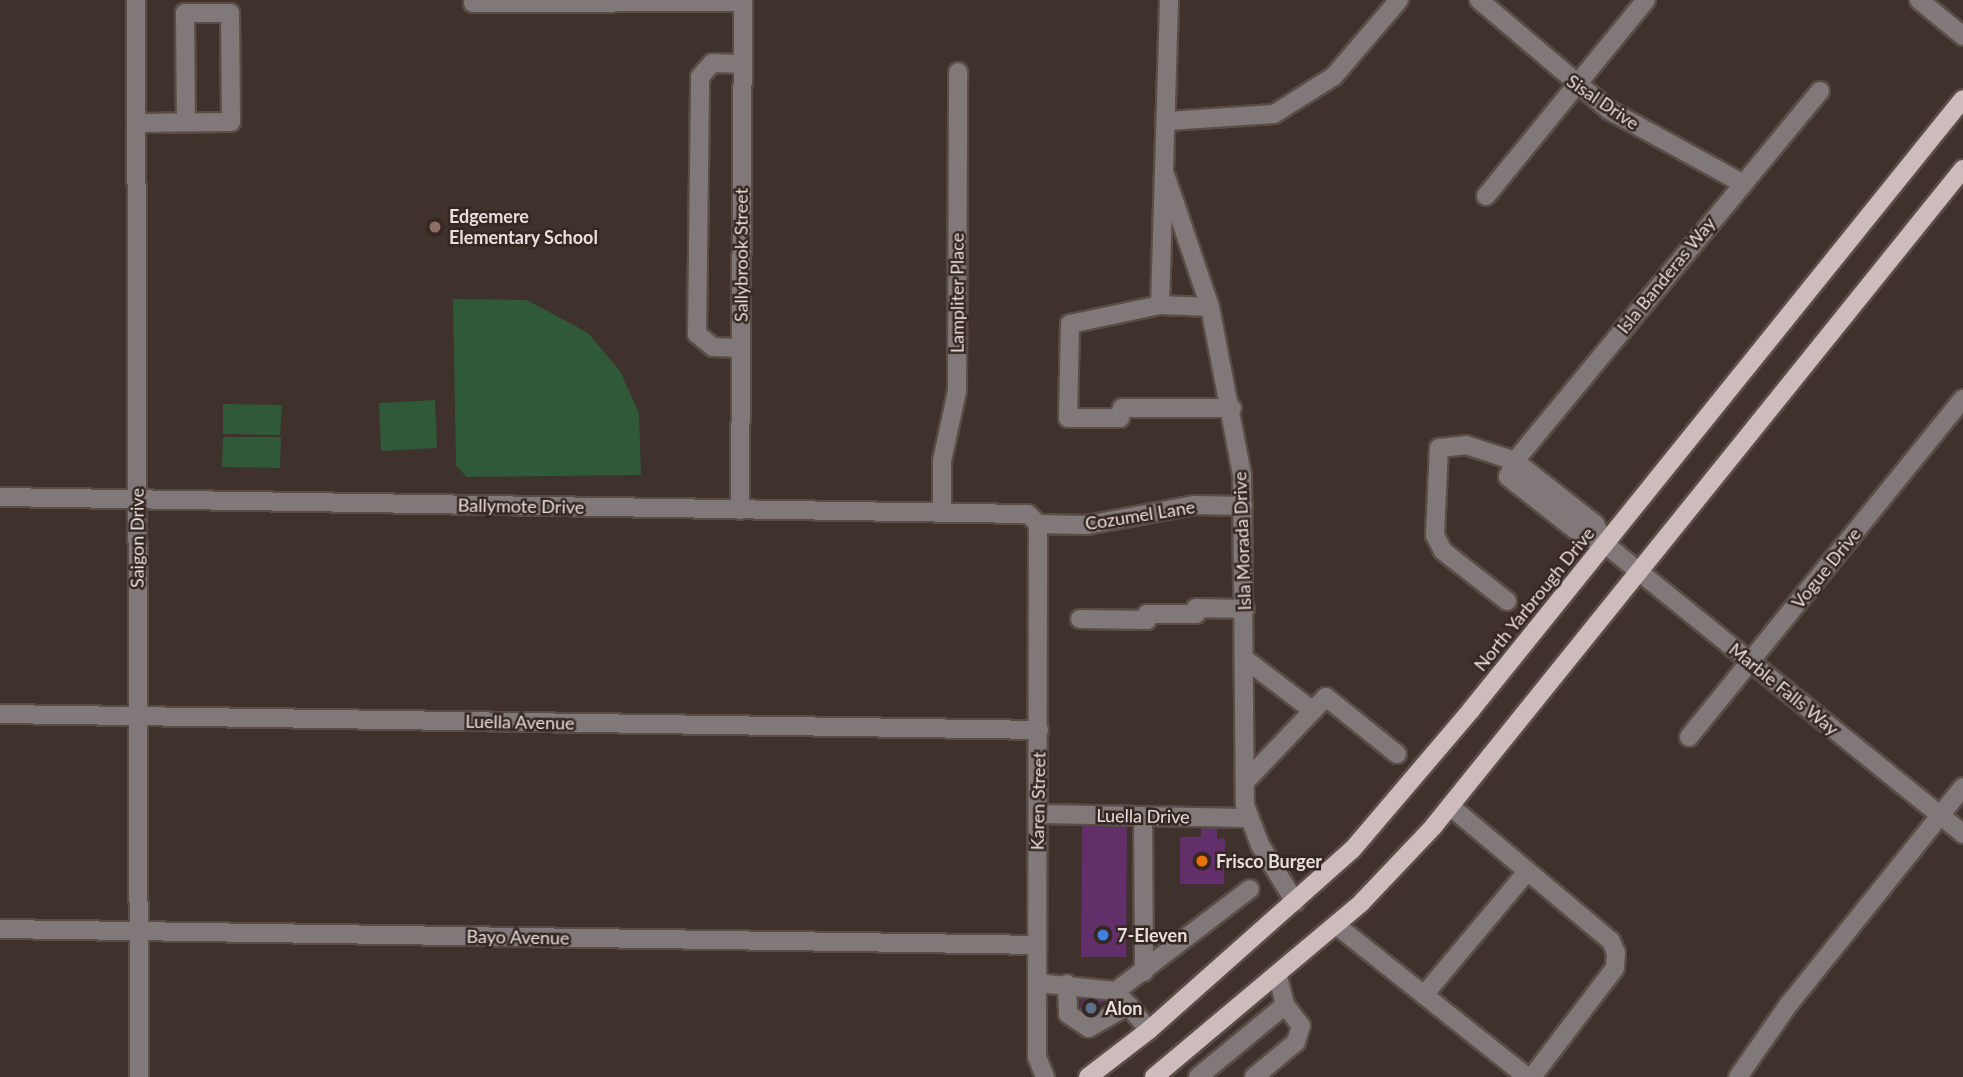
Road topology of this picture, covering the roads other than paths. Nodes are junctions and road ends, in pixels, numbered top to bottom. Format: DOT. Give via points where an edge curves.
graph roads {
  1 [pos="136,0"];
  2 [pos="1169,0"];
  3 [pos="1399,0"];
  4 [pos="1479,0"];
  5 [pos="1646,0"];
  6 [pos="1919,0"];
  7 [pos="743,1"];
  8 [pos="473,3"];
  9 [pos="210,7"];
  10 [pos="1963,36"];
  11 [pos="742,64"];
  12 [pos="958,72"];
  13 [pos="1576,86"];
  14 [pos="1820,91"];
  15 [pos="1963,99"];
  16 [pos="1168,121"];
  17 [pos="136,122"];
  18 [pos="186,122"];
  19 [pos="1963,169"];
  20 [pos="1166,177"];
  21 [pos="1742,183"];
  22 [pos="1486,196"];
  23 [pos="1160,306"];
  24 [pos="1210,307"];
  25 [pos="741,348"];
  26 [pos="1963,399"];
  27 [pos="1232,408"];
  28 [pos="1515,461"];
  29 [pos="0,497"];
  30 [pos="137,500"];
  31 [pos="1243,506"];
  32 [pos="740,509"];
  33 [pos="942,513"];
  34 [pos="1038,524"];
  35 [pos="1605,544"];
  36 [pos="1638,571"];
  37 [pos="1507,601"];
  38 [pos="1245,609"];
  39 [pos="1080,619"];
  40 [pos="1245,659"];
  41 [pos="1750,662"];
  42 [pos="1312,710"];
  43 [pos="0,714"];
  44 [pos="138,716"];
  45 [pos="1039,730"];
  46 [pos="1689,737"];
  47 [pos="1396,754"];
  48 [pos="1245,782"];
  49 [pos="1963,787"];
  50 [pos="1450,806"];
  51 [pos="1038,814"];
  52 [pos="1143,816"];
  53 [pos="1940,816"];
  54 [pos="1249,818"];
  55 [pos="1963,834"];
  56 [pos="1525,874"];
  57 [pos="1250,889"];
  58 [pos="1296,902"];
  59 [pos="1336,925"];
  60 [pos="0,929"];
  61 [pos="139,931"];
  62 [pos="1037,945"];
  63 [pos="1144,972"];
  64 [pos="1278,976"];
  65 [pos="1037,983"];
  66 [pos="1067,984"];
  67 [pos="1116,991"];
  68 [pos="1424,995"];
  69 [pos="1129,1005"];
  70 [pos="1285,1005"];
  71 [pos="1149,1030"];
  72 [pos="139,1077"];
  73 [pos="1045,1077"];
  74 [pos="1088,1077"];
  75 [pos="1154,1077"];
  76 [pos="1198,1077"];
  77 [pos="1254,1077"];
  78 [pos="1527,1077"];
  79 [pos="1532,1077"];
  80 [pos="1738,1077"];
  1 -- 17 [label="street, Saigon Drive"];
  2 -- 16 [label="street, Isla Morada Drive"];
  3 -- 16 [label="street" via="1334,76 1274,114"];
  4 -- 13 [label="street, Sisal Drive"];
  5 -- 13 [label="street"];
  6 -- 10 [label="street"];
  7 -- 8 [label="street"];
  7 -- 11 [label="street, Sallybrook Street"];
  9 -- 18 [label="street" via="185,13"];
  9 -- 18 [label="street" via="230,13 231,122"];
  11 -- 25 [label="street, Sallybrook Street"];
  11 -- 25 [label="street" via="712,63 700,77 698,320 702,342"];
  12 -- 33 [label="street, Lampliter Place" via="957,391 942,461"];
  13 -- 21 [label="street, Sisal Drive" via="1629,122 1711,161"];
  13 -- 22 [label="street"];
  14 -- 21 [label="street, Isla Banderas Way"];
  15 -- 35 [label="main road, North Yarbrough Drive"];
  16 -- 20 [label="street, Isla Morada Drive"];
  17 -- 18 [label="street"];
  17 -- 30 [label="street, Saigon Drive"];
  19 -- 36 [label="main road"];
  20 -- 23 [label="street, Isla Morada Drive"];
  20 -- 24 [label="street, Isla Morada Drive"];
  21 -- 28 [label="street, Isla Banderas Way"];
  23 -- 24 [label="street"];
  23 -- 27 [label="street" via="1070,324 1068,418 1120,418 1122,408"];
  24 -- 27 [label="street, Isla Morada Drive"];
  25 -- 32 [label="street, Sallybrook Street"];
  26 -- 41 [label="street, Vogue Drive"];
  27 -- 31 [label="street, Isla Morada Drive"];
  28 -- 35 [label="street, Marble Falls Way" via="1595,524"];
  28 -- 37 [label="street" via="1453,443 1439,448 1435,459 1433,527 1439,544"];
  29 -- 30 [label="street, Ballymote Drive"];
  30 -- 32 [label="street, Ballymote Drive"];
  30 -- 44 [label="street, Saigon Drive"];
  31 -- 34 [label="street, Cozumel Lane" via="1195,505 1087,525"];
  31 -- 38 [label="street, Isla Morada Drive"];
  32 -- 33 [label="street, Ballymote Drive"];
  33 -- 34 [label="street, Ballymote Drive" via="1028,514"];
  34 -- 45 [label="street, Karen Street"];
  35 -- 36 [label="street, Marble Falls Way"];
  35 -- 58 [label="main road, North Yarbrough Drive" via="1395,801"];
  36 -- 41 [label="street, Marble Falls Way"];
  36 -- 50 [label="main road"];
  38 -- 39 [label="street" via="1196,608 1196,614 1147,614 1147,620"];
  38 -- 40 [label="street, Isla Morada Drive"];
  40 -- 42 [label="street"];
  40 -- 48 [label="street, Isla Morada Drive"];
  41 -- 46 [label="street, Vogue Drive"];
  41 -- 53 [label="street, Marble Falls Way"];
  42 -- 47 [label="street" via="1326,697"];
  42 -- 48 [label="street"];
  43 -- 44 [label="street, Luella Avenue"];
  44 -- 45 [label="street, Luella Avenue"];
  44 -- 61 [label="street, Saigon Drive"];
  45 -- 51 [label="street, Karen Street"];
  48 -- 54 [label="street, Isla Morada Drive"];
  49 -- 53 [label="street"];
  50 -- 56 [label="street"];
  50 -- 59 [label="main road"];
  51 -- 52 [label="street, Luella Drive"];
  51 -- 62 [label="street, Karen Street"];
  52 -- 54 [label="street, Luella Drive"];
  52 -- 63 [label="street"];
  53 -- 55 [label="street, Marble Falls Way"];
  53 -- 80 [label="street" via="1789,1004"];
  54 -- 58 [label="street, Isla Morada Drive"];
  56 -- 68 [label="street"];
  56 -- 79 [label="street" via="1611,941 1616,953 1615,968"];
  57 -- 63 [label="street"];
  58 -- 71 [label="main road, North Yarbrough Drive"];
  59 -- 64 [label="main road"];
  59 -- 68 [label="street"];
  60 -- 61 [label="street, Bayo Avenue"];
  61 -- 62 [label="street, Bayo Avenue"];
  61 -- 72 [label="street, Saigon Drive"];
  62 -- 65 [label="street, Karen Street"];
  63 -- 67 [label="street"];
  64 -- 70 [label="street"];
  64 -- 75 [label="main road"];
  65 -- 66 [label="street"];
  65 -- 73 [label="street, Karen Street" via="1037,1057"];
  66 -- 67 [label="street"];
  66 -- 69 [label="street" via="1068,1014 1089,1028"];
  67 -- 69 [label="street"];
  68 -- 78 [label="street"];
  69 -- 71 [label="street"];
  70 -- 76 [label="street"];
  70 -- 77 [label="street" via="1301,1026 1296,1042"];
  71 -- 74 [label="main road, North Yarbrough Drive"];
}
